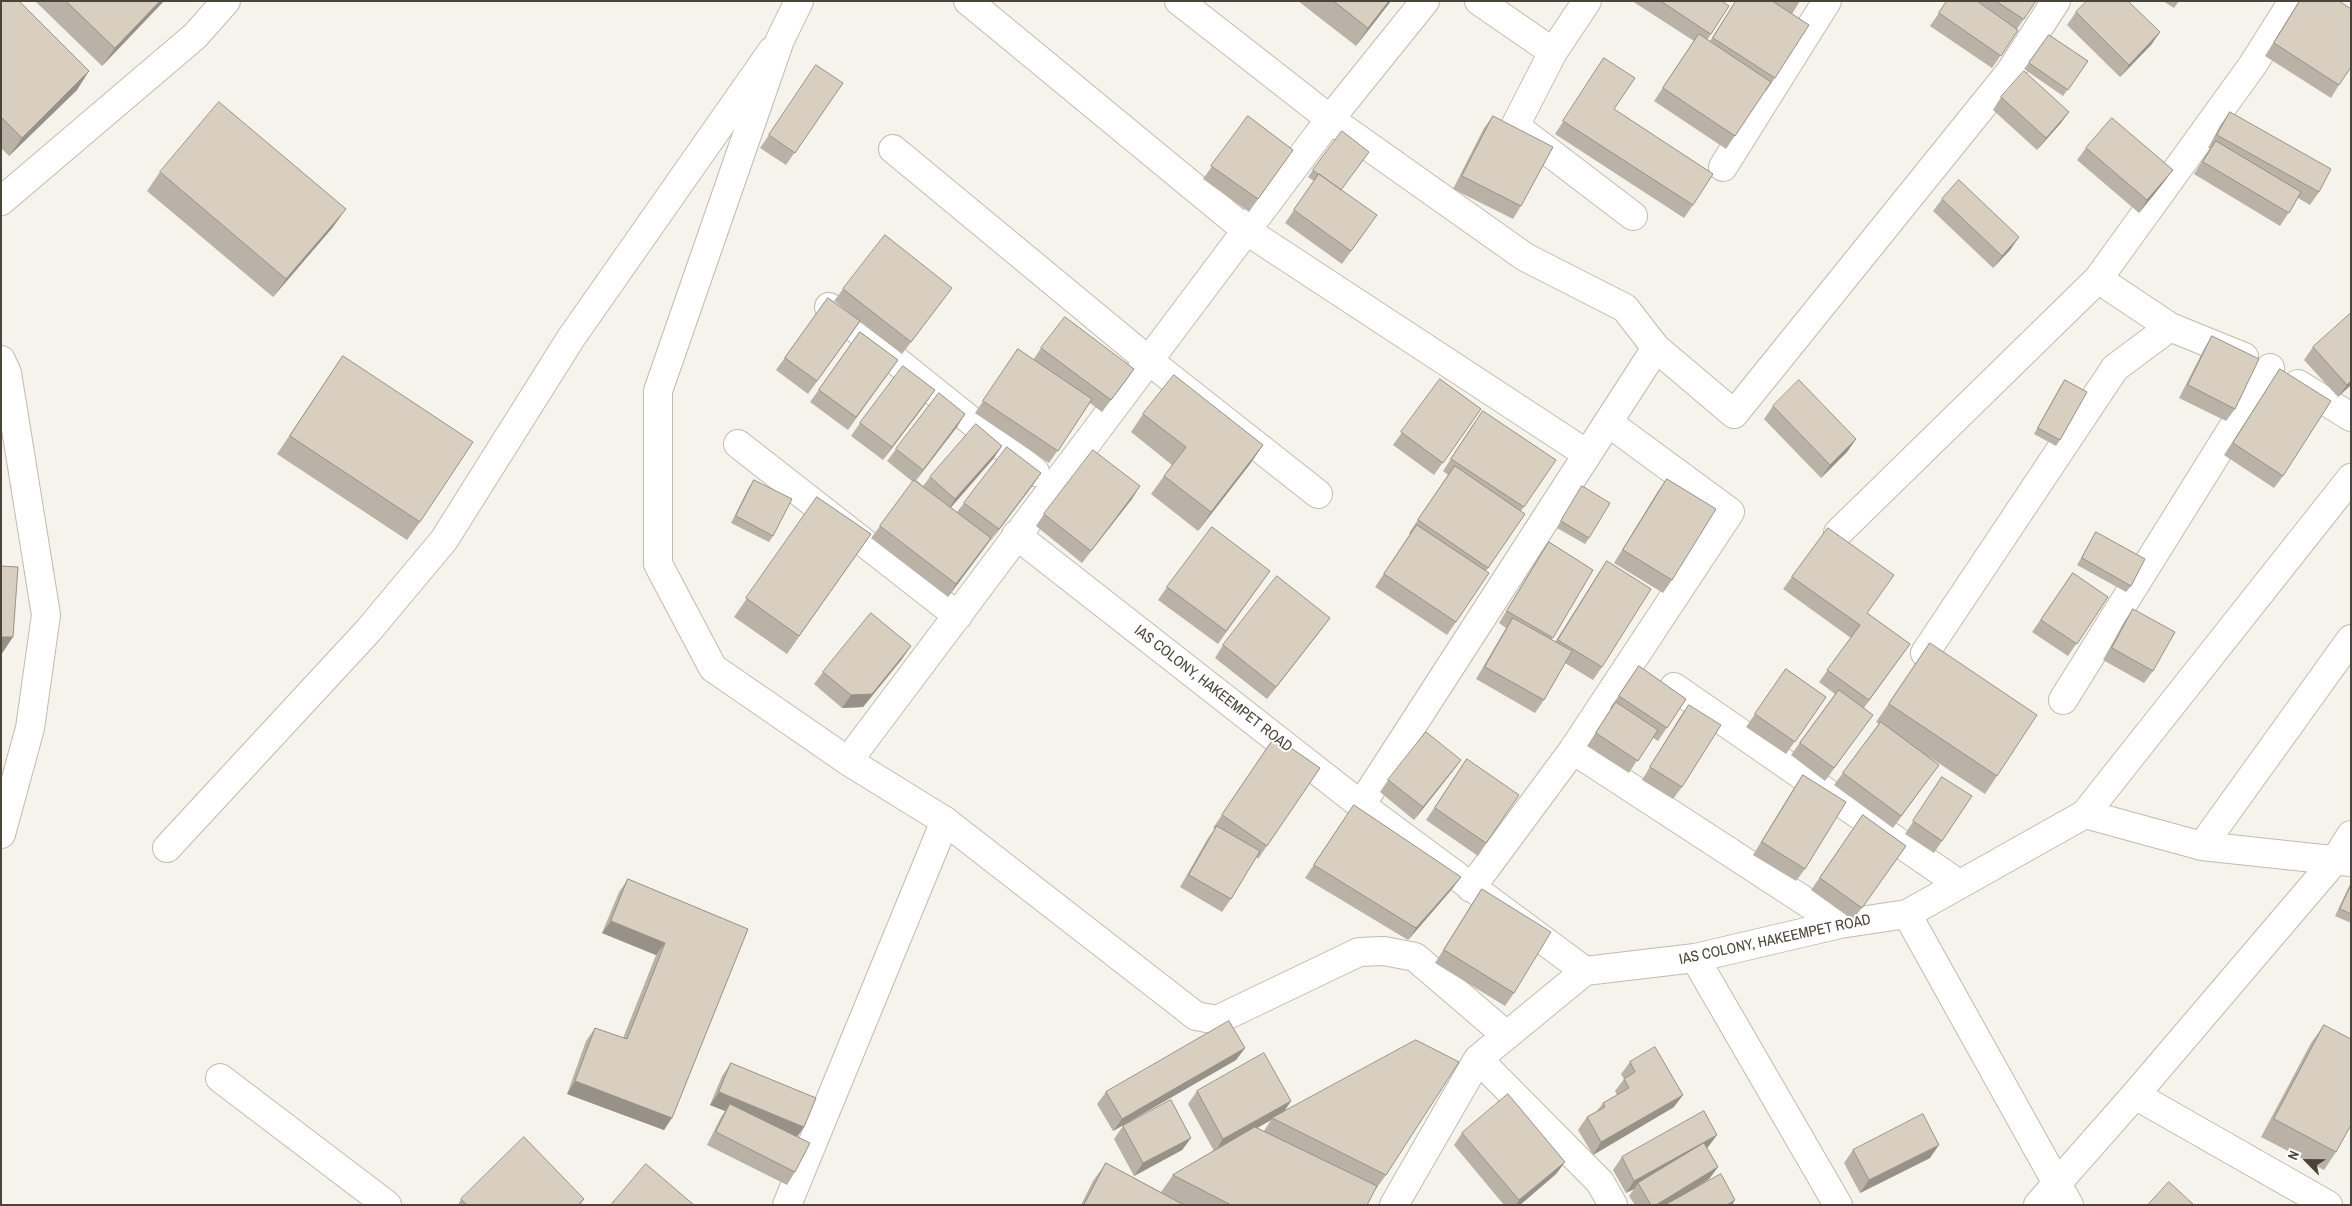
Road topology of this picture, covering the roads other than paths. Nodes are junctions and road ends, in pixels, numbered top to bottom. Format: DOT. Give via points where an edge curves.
graph roads {
  1 [pos="226,1"];
  2 [pos="799,1"];
  3 [pos="968,1"];
  4 [pos="1179,1"];
  5 [pos="1425,1"];
  6 [pos="1479,1"];
  7 [pos="1587,1"];
  8 [pos="1827,1"];
  9 [pos="2056,1"];
  10 [pos="2293,1"];
  11 [pos="780,40"];
  12 [pos="1553,52"];
  13 [pos="1330,119"];
  14 [pos="893,149"];
  15 [pos="1723,167"];
  16 [pos="1,201"];
  17 [pos="1633,216"];
  18 [pos="1247,231"];
  19 [pos="2098,279"];
  20 [pos="829,307"];
  21 [pos="2170,327"];
  22 [pos="1656,348"];
  23 [pos="1,360"];
  24 [pos="1148,360"];
  25 [pos="2270,368"];
  26 [pos="2350,413"];
  27 [pos="1609,423"];
  28 [pos="738,444"];
  29 [pos="1587,454"];
  30 [pos="2351,478"];
  31 [pos="1053,487"];
  32 [pos="1318,494"];
  33 [pos="1838,533"];
  34 [pos="1016,536"];
  35 [pos="958,616"];
  36 [pos="2351,639"];
  37 [pos="1925,653"];
  38 [pos="1674,687"];
  39 [pos="2063,700"];
  40 [pos="1573,750"];
  41 [pos="848,760"];
  42 [pos="1361,805"];
  43 [pos="2085,814"];
  44 [pos="945,821"];
  45 [pos="1,834"];
  46 [pos="2351,835"];
  47 [pos="2202,846"];
  48 [pos="167,848"];
  49 [pos="2344,860"];
  50 [pos="1960,884"];
  51 [pos="1471,888"];
  52 [pos="1907,914"];
  53 [pos="1840,924"];
  54 [pos="1695,958"];
  55 [pos="1585,971"];
  56 [pos="1506,1035"];
  57 [pos="1478,1059"];
  58 [pos="220,1078"];
  59 [pos="2136,1094"];
  60 [pos="2063,1194"];
  61 [pos="387,1205"];
  62 [pos="787,1205"];
  63 [pos="1394,1205"];
  64 [pos="1613,1205"];
  65 [pos="1838,1205"];
  66 [pos="2038,1205"];
  67 [pos="2328,1205"];
  1 -- 16 [label="street" via="194,36"];
  2 -- 11 [label="street"];
  3 -- 18 [label="street"];
  4 -- 13 [label="street"];
  5 -- 13 [label="street"];
  6 -- 12 [label="street"];
  7 -- 12 [label="street"];
  8 -- 15 [label="street"];
  9 -- 22 [label="street" via="2010,72 1734,414"];
  10 -- 19 [label="street" via="2252,66"];
  11 -- 41 [label="street" via="658,391 658,564 713,668"];
  11 -- 48 [label="street" via="571,338 444,540 368,632"];
  12 -- 17 [label="street" via="1515,126"];
  13 -- 18 [label="street"];
  13 -- 22 [label="street" via="1525,257 1624,308"];
  14 -- 24 [label="street"];
  18 -- 24 [label="street"];
  18 -- 29 [label="street"];
  19 -- 21 [label="street"];
  19 -- 33 [label="street"];
  20 -- 31 [label="street"];
  21 -- 25 [label="street"];
  21 -- 37 [label="street" via="2115,368"];
  22 -- 27 [label="street"];
  23 -- 45 [label="street" via="7,373 46,615 30,728"];
  24 -- 31 [label="street"];
  24 -- 32 [label="street"];
  25 -- 26 [label="street"];
  25 -- 39 [label="street"];
  27 -- 29 [label="street"];
  27 -- 40 [label="street" via="1730,512"];
  28 -- 35 [label="street"];
  29 -- 42 [label="street"];
  30 -- 43 [label="street"];
  31 -- 34 [label="street"];
  34 -- 35 [label="street"];
  34 -- 42 [label="street, IAS COLONY, HAKEEMPET ROAD"];
  35 -- 41 [label="street"];
  36 -- 47 [label="street"];
  38 -- 50 [label="street"];
  40 -- 51 [label="street"];
  40 -- 53 [label="street"];
  41 -- 44 [label="street"];
  42 -- 51 [label="street, IAS COLONY, HAKEEMPET ROAD"];
  43 -- 47 [label="street"];
  43 -- 50 [label="street, IAS COLONY, HAKEEMPET ROAD"];
  44 -- 56 [label="street" via="1196,1016 1217,1020 1358,952 1384,951 1415,957"];
  44 -- 62 [label="street"];
  46 -- 49 [label="street"];
  47 -- 49 [label="street"];
  49 -- 59 [label="street"];
  50 -- 52 [label="street, IAS COLONY, HAKEEMPET ROAD"];
  51 -- 55 [label="street, IAS COLONY, HAKEEMPET ROAD"];
  52 -- 53 [label="street, IAS COLONY, HAKEEMPET ROAD"];
  52 -- 60 [label="street"];
  53 -- 54 [label="street, IAS COLONY, HAKEEMPET ROAD"];
  54 -- 55 [label="street, IAS COLONY, HAKEEMPET ROAD"];
  54 -- 65 [label="street"];
  55 -- 56 [label="street"];
  56 -- 57 [label="street"];
  57 -- 63 [label="street"];
  57 -- 64 [label="street" via="1600,1182"];
  58 -- 61 [label="street"];
  59 -- 60 [label="street"];
  59 -- 67 [label="street"];
  60 -- 66 [label="street"];
}
